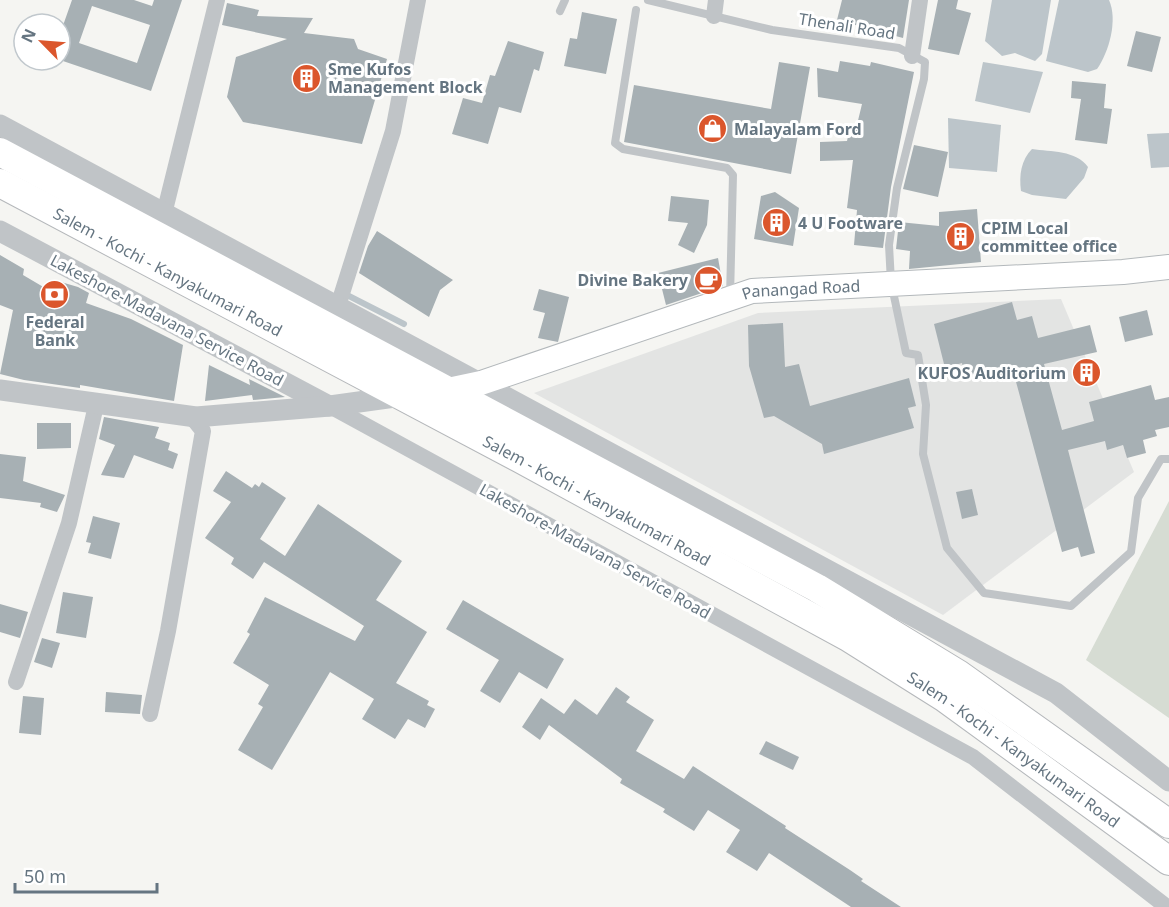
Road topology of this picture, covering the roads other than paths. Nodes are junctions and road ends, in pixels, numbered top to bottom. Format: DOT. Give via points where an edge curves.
graph roads {
  1 [pos="217,0"];
  2 [pos="418,0"];
  3 [pos="565,0"];
  4 [pos="648,0"];
  5 [pos="920,0"];
  6 [pos="715,8"];
  7 [pos="636,10"];
  8 [pos="560,11"];
  9 [pos="912,56"];
  10 [pos="0,125"];
  11 [pos="0,152"];
  12 [pos="0,183"];
  13 [pos="164,214"];
  14 [pos="0,231"];
  15 [pos="1169,267"];
  16 [pos="891,282"];
  17 [pos="730,298"];
  18 [pos="338,306"];
  19 [pos="481,382"];
  20 [pos="0,390"];
  21 [pos="448,390"];
  22 [pos="402,396"];
  23 [pos="97,401"];
  24 [pos="330,406"];
  25 [pos="191,416"];
  26 [pos="1169,459"];
  27 [pos="16,682"];
  28 [pos="150,714"];
  29 [pos="1169,781"];
  30 [pos="1169,824"];
  31 [pos="1169,861"];
  32 [pos="1167,907"];
  1 -- 13 [label="street"];
  2 -- 18 [label="street" via="393,132"];
  3 -- 8 [label="lane"];
  4 -- 6 [label="lane, Thenali Road"];
  5 -- 9 [label="street"];
  6 -- 9 [label="lane, Thenali Road" via="772,30 899,48"];
  7 -- 17 [label="lane" via="615,144 623,149 727,168 733,174"];
  9 -- 16 [label="lane, Thenali Road" via="926,62 897,188 888,245"];
  10 -- 13 [label="street"];
  11 -- 21 [label="highway, Salem - Kochi - Kanyakumari Road"];
  12 -- 22 [label="highway, Salem - Kochi - Kanyakumari Road"];
  13 -- 18 [label="street"];
  14 -- 24 [label="street, Lakeshore-Madavana Service Road"];
  15 -- 16 [label="main road, Panangad Road"];
  16 -- 17 [label="main road, Panangad Road" via="752,291"];
  16 -- 26 [label="lane" via="906,353 918,355 926,405 923,454 947,548 984,592 1071,606 1131,552 1138,498 1161,459"];
  17 -- 19 [label="main road, Panangad Road"];
  18 -- 19 [label="street"];
  19 -- 21 [label="main road, Panangad Road"];
  19 -- 29 [label="street" via="1056,693"];
  20 -- 23 [label="street"];
  21 -- 22 [label="highway"];
  21 -- 30 [label="highway, Salem - Kochi - Kanyakumari Road" via="817,588 958,674"];
  22 -- 24 [label="street"];
  22 -- 31 [label="highway, Salem - Kochi - Kanyakumari Road" via="848,637 945,698"];
  23 -- 25 [label="street"];
  23 -- 27 [label="street" via="69,523"];
  24 -- 25 [label="street"];
  24 -- 32 [label="street, Lakeshore-Madavana Service Road" via="973,757"];
  25 -- 28 [label="street" via="203,431"];
}
